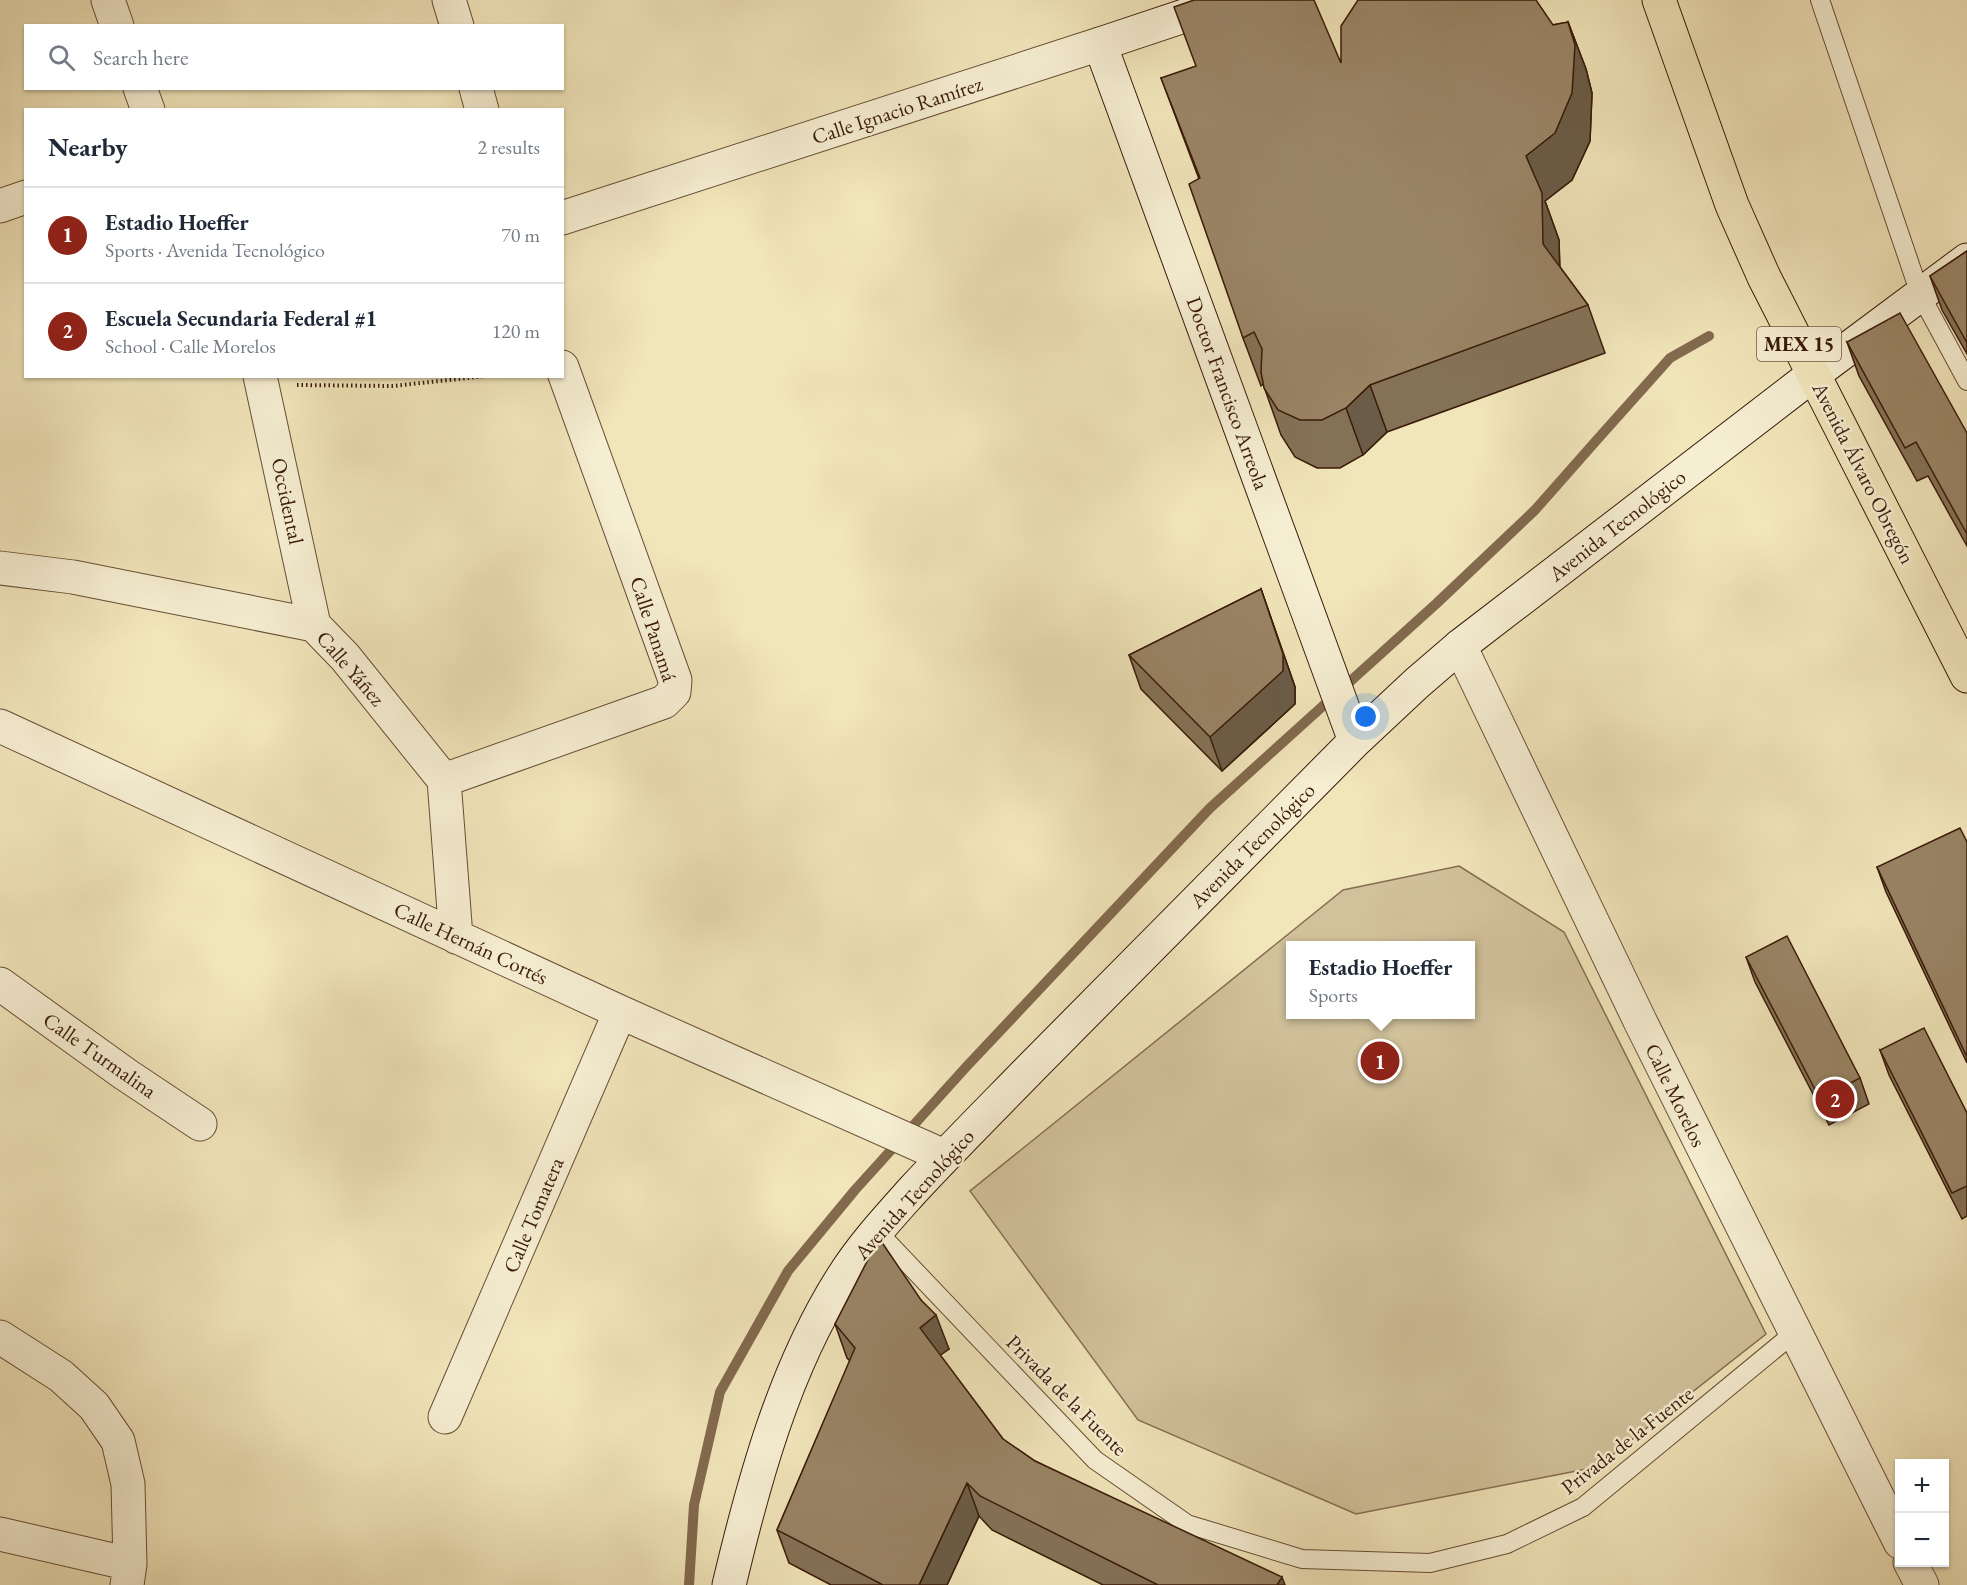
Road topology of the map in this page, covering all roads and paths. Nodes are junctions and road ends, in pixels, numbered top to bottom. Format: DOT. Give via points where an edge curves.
graph roads {
  1 [pos="108,0"];
  2 [pos="449,0"];
  3 [pos="1232,0"];
  4 [pos="1659,0"];
  5 [pos="1820,0"];
  6 [pos="116,24"];
  7 [pos="456,24"];
  8 [pos="1100,44"];
  9 [pos="141,90"];
  10 [pos="477,90"];
  11 [pos="147,108"];
  12 [pos="481,108"];
  13 [pos="24,198"];
  14 [pos="0,206"];
  15 [pos="564,217"];
  16 [pos="1967,260"];
  17 [pos="1920,294"];
  18 [pos="564,373"];
  19 [pos="1814,374"];
  20 [pos="467,378"];
  21 [pos="262,380"];
  22 [pos="1967,381"];
  23 [pos="0,568"];
  24 [pos="314,625"];
  25 [pos="1460,646"];
  26 [pos="1967,676"];
  27 [pos="0,726"];
  28 [pos="1355,741"];
  29 [pos="444,780"];
  30 [pos="456,937"];
  31 [pos="0,984"];
  32 [pos="620,1012"];
  33 [pos="200,1124"];
  34 [pos="944,1156"];
  35 [pos="876,1230"];
  36 [pos="1794,1333"];
  37 [pos="0,1337"];
  38 [pos="445,1417"];
  39 [pos="0,1534"];
  40 [pos="1895,1534"];
  41 [pos="1912,1567"];
  42 [pos="128,1575"];
  43 [pos="729,1585"];
  44 [pos="1922,1585"];
  1 -- 6 [label="street"];
  2 -- 7 [label="street"];
  3 -- 8 [label="street, Calle Ignacio Ramírez"];
  4 -- 19 [label="highway, Avenida Álvaro Obregón / MEX 15" via="1732,205"];
  5 -- 17 [label="lane"];
  8 -- 15 [label="street, Calle Ignacio Ramírez"];
  8 -- 28 [label="street, Doctor Francisco Arreola"];
  9 -- 11 [label="street"];
  10 -- 12 [label="street"];
  13 -- 14 [label="street"];
  16 -- 17 [label="street, Avenida Tecnológico"];
  17 -- 19 [label="street, Avenida Tecnológico"];
  17 -- 22 [label="lane"];
  18 -- 29 [label="street, Calle Panamá" via="675,680 674,692 664,702"];
  19 -- 25 [label="street, Avenida Tecnológico"];
  19 -- 26 [label="highway, Avenida Álvaro Obregón / MEX 15"];
  20 -- 21 [label="path" via="393,386"];
  21 -- 24 [label="street, Occidental"];
  23 -- 24 [label="street, Calle Yáñez" via="73,577"];
  24 -- 29 [label="street, Calle Yáñez" via="345,657"];
  25 -- 28 [label="street, Avenida Tecnológico"];
  25 -- 36 [label="street, Calle Morelos"];
  27 -- 30 [label="street, Calle Hernán Cortés"];
  28 -- 34 [label="street, Avenida Tecnológico"];
  29 -- 30 [label="street"];
  30 -- 32 [label="street, Calle Hernán Cortés"];
  31 -- 33 [label="street, Calle Turmalina"];
  32 -- 34 [label="street, Calle Hernán Cortés"];
  32 -- 38 [label="street, Calle Tomatera"];
  34 -- 35 [label="street, Avenida Tecnológico"];
  35 -- 36 [label="lane, Privada de la Fuente" via="1095,1460 1187,1524 1302,1558 1430,1563 1507,1544 1583,1507"];
  35 -- 43 [label="street, Avenida Tecnológico" via="842,1276 794,1372 746,1514"];
  36 -- 40 [label="street, Calle Morelos"];
  37 -- 42 [label="street" via="61,1376 94,1406 118,1441 128,1484"];
  39 -- 42 [label="street"];
  41 -- 44 [label="street"];
}
